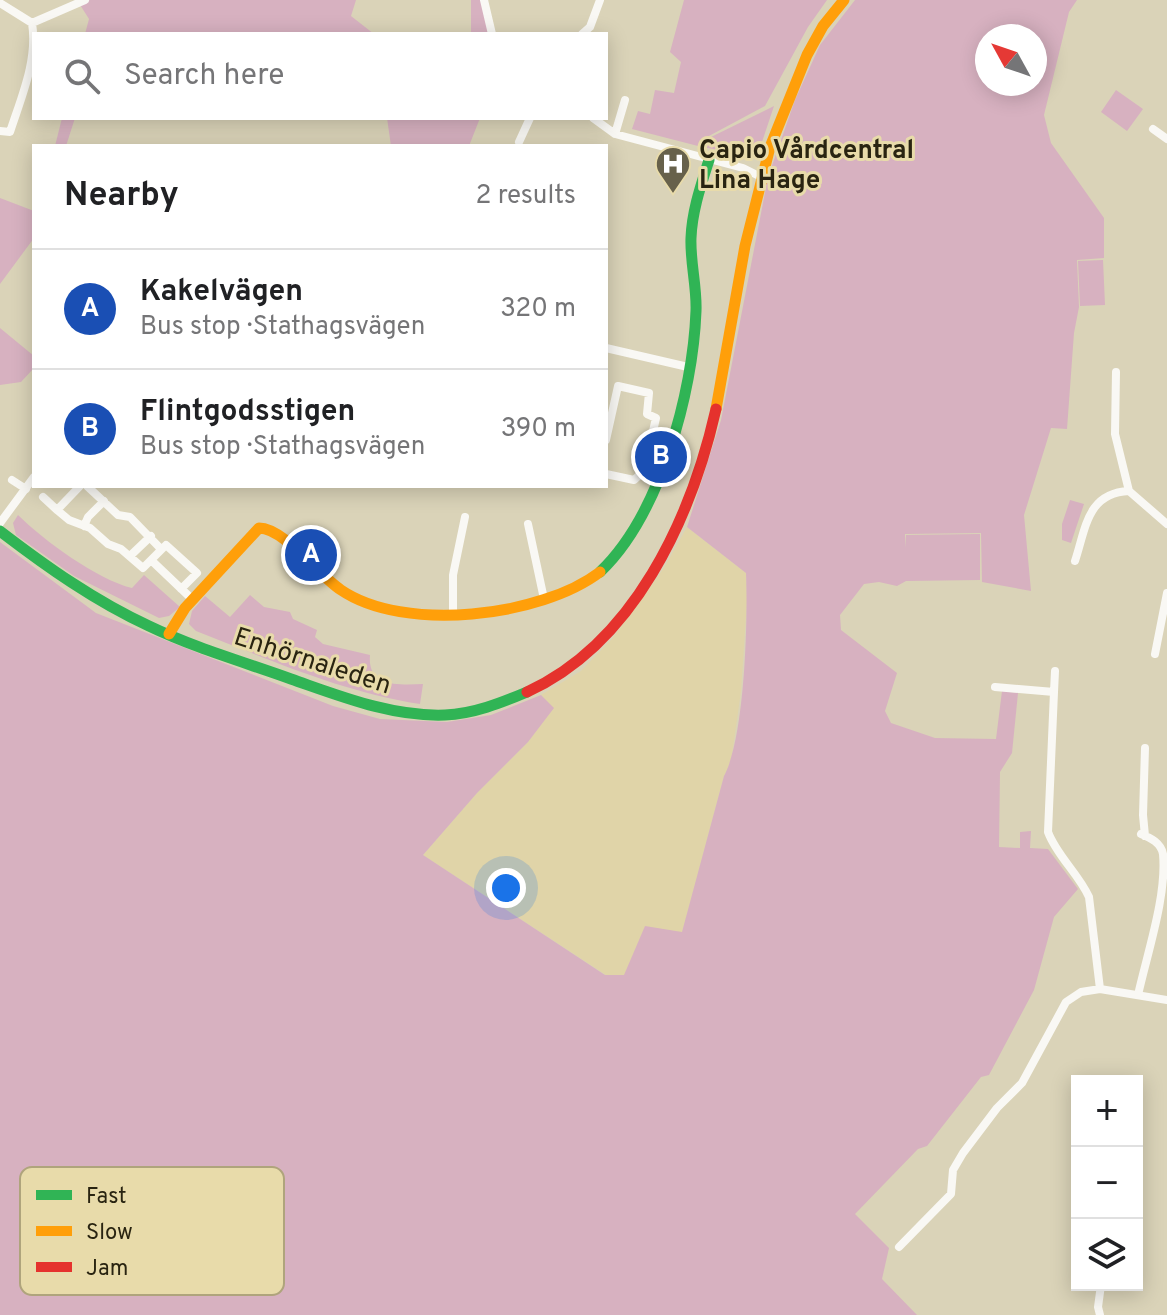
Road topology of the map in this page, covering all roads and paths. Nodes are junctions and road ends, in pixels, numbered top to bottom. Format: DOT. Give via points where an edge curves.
graph roads {
  1 [pos="85,0"];
  2 [pos="484,0"];
  3 [pos="600,0"];
  4 [pos="844,0"];
  5 [pos="0,3"];
  6 [pos="32,23"];
  7 [pos="32,32"];
  8 [pos="492,32"];
  9 [pos="584,32"];
  10 [pos="32,52"];
  11 [pos="625,100"];
  12 [pos="529,120"];
  13 [pos="596,120"];
  14 [pos="1153,129"];
  15 [pos="0,131"];
  16 [pos="615,134"];
  17 [pos="1167,139"];
  18 [pos="519,142"];
  19 [pos="709,160"];
  20 [pos="761,177"];
  21 [pos="608,348"];
  22 [pos="688,367"];
  23 [pos="1116,372"];
  24 [pos="608,431"];
  25 [pos="644,471"];
  26 [pos="608,474"];
  27 [pos="660,477"];
  28 [pos="12,480"];
  29 [pos="32,480"];
  30 [pos="78,488"];
  31 [pos="89,488"];
  32 [pos="26,489"];
  33 [pos="1129,491"];
  34 [pos="43,497"];
  35 [pos="104,501"];
  36 [pos="57,510"];
  37 [pos="465,517"];
  38 [pos="0,523"];
  39 [pos="528,524"];
  40 [pos="1167,524"];
  41 [pos="84,526"];
  42 [pos="0,531"];
  43 [pos="151,536"];
  44 [pos="161,549"];
  45 [pos="130,556"];
  46 [pos="151,560"];
  47 [pos="1075,561"];
  48 [pos="181,589"];
  49 [pos="1167,593"];
  50 [pos="544,599"];
  51 [pos="193,600"];
  52 [pos="453,614"];
  53 [pos="169,634"];
  54 [pos="1155,654"];
  55 [pos="1055,671"];
  56 [pos="995,687"];
  57 [pos="1054,692"];
  58 [pos="1145,748"];
  59 [pos="1100,989"];
  60 [pos="1138,995"];
  61 [pos="1167,1000"];
  62 [pos="899,1247"];
  63 [pos="1100,1291"];
  64 [pos="1100,1315"];
  1 -- 6 [label="street"];
  2 -- 8 [label="street"];
  3 -- 9 [label="street"];
  4 -- 20 [label="street, Enhörnaleden" via="801,68"];
  5 -- 6 [label="street"];
  6 -- 7 [label="street"];
  10 -- 15 [label="street" via="10,132"];
  11 -- 16 [label="street"];
  12 -- 18 [label="street"];
  13 -- 16 [label="street"];
  14 -- 17 [label="street"];
  16 -- 19 [label="street"];
  19 -- 20 [label="street"];
  19 -- 22 [label="street" via="692,224 696,317"];
  20 -- 53 [label="street, Enhörnaleden" via="703,457 678,522 653,567 618,620 581,660 525,693 489,707 443,715 379,709"];
  21 -- 22 [label="street"];
  22 -- 27 [label="street"];
  23 -- 33 [label="street" via="1115,434"];
  24 -- 25 [label="street" via="618,386 649,393 647,414 656,418"];
  25 -- 26 [label="street" via="634,480"];
  25 -- 27 [label="street"];
  27 -- 50 [label="street" via="641,519 610,563 583,585"];
  28 -- 32 [label="street"];
  29 -- 32 [label="street"];
  30 -- 36 [label="street"];
  31 -- 35 [label="street"];
  32 -- 38 [label="street"];
  33 -- 40 [label="street"];
  33 -- 47 [label="street" via="1105,497 1093,507"];
  34 -- 36 [label="street"];
  35 -- 41 [label="street"];
  35 -- 43 [label="street"];
  36 -- 41 [label="street"];
  37 -- 52 [label="street" via="453,575"];
  39 -- 50 [label="street"];
  41 -- 45 [label="street"];
  42 -- 53 [label="street, Enhörnaleden" via="88,593"];
  43 -- 44 [label="street"];
  43 -- 45 [label="street"];
  44 -- 46 [label="street"];
  44 -- 48 [label="street" via="166,545 197,573"];
  45 -- 46 [label="street" via="143,568"];
  46 -- 48 [label="street"];
  48 -- 51 [label="street"];
  49 -- 54 [label="street"];
  50 -- 52 [label="street" via="499,612"];
  51 -- 52 [label="street" via="259,528 268,528 356,600"];
  51 -- 53 [label="street"];
  55 -- 57 [label="street"];
  56 -- 57 [label="street"];
  57 -- 59 [label="street" via="1048,832 1089,897"];
  58 -- 60 [label="street" via="1143,835 1163,852 1162,891"];
  59 -- 60 [label="street"];
  59 -- 62 [label="street" via="1073,996 1059,1010 1022,1083 997,1108 953,1170 951,1194"];
  60 -- 61 [label="street"];
  63 -- 64 [label="street"];
}
